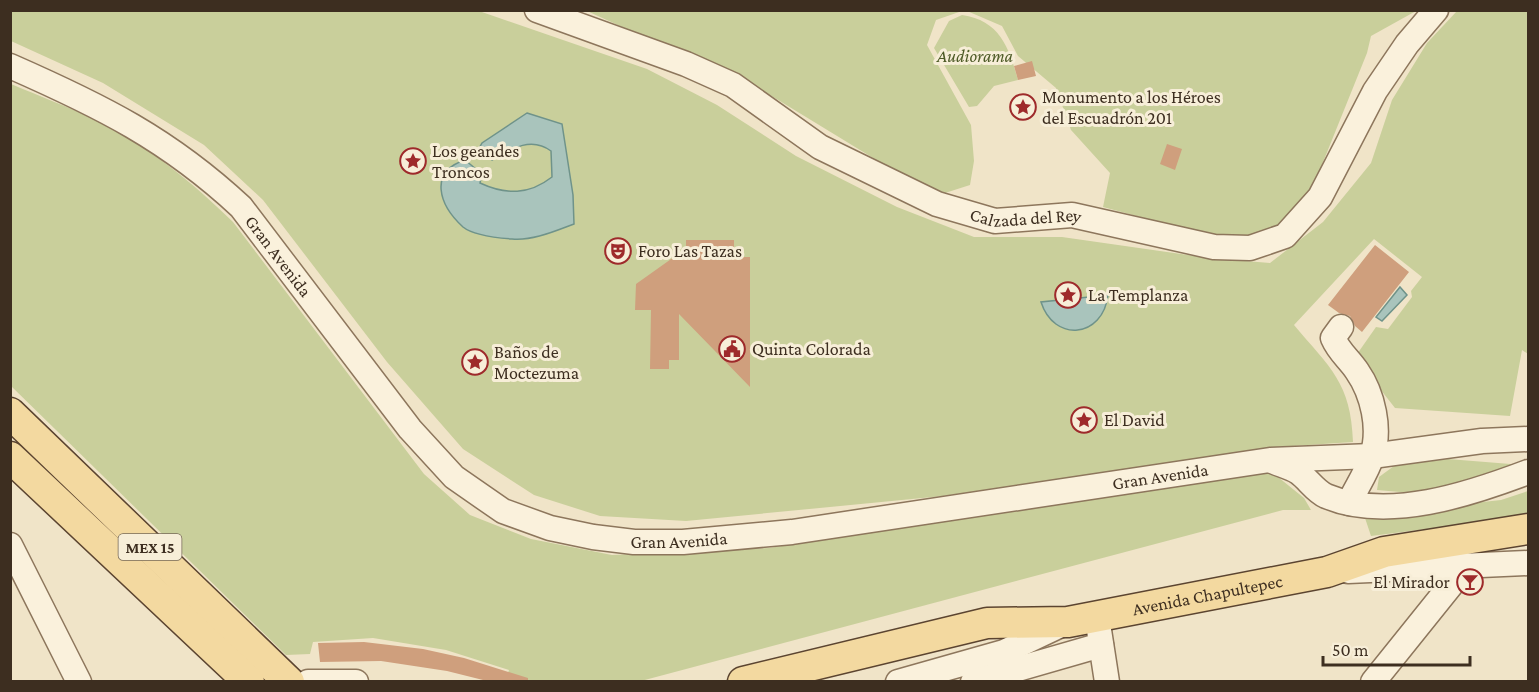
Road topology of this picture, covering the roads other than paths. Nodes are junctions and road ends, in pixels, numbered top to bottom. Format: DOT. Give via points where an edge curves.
graph roads {
  1 [pos="537,10"];
  2 [pos="1436,10"];
  3 [pos="10,66"];
  4 [pos="1341,327"];
  5 [pos="10,413"];
  6 [pos="1528,439"];
  7 [pos="1372,456"];
  8 [pos="10,457"];
  9 [pos="1270,460"];
  10 [pos="1528,472"];
  11 [pos="1349,502"];
  12 [pos="1528,529"];
  13 [pos="10,546"];
  14 [pos="1528,563"];
  15 [pos="1467,565"];
  16 [pos="1327,572"];
  17 [pos="1088,628"];
  18 [pos="79,681"];
  19 [pos="249,681"];
  20 [pos="289,681"];
  21 [pos="308,681"];
  22 [pos="356,681"];
  23 [pos="743,681"];
  24 [pos="898,681"];
  25 [pos="973,681"];
  26 [pos="1107,681"];
  27 [pos="1373,681"];
  1 -- 2 [label="street, Calzada del Rey" via="733,85 820,147 937,204 995,221 1072,215 1214,247 1250,248 1285,236 1320,197 1375,91"];
  3 -- 9 [label="street, Gran Avenida" via="136,126 214,182 241,207 410,429 454,477 503,511 550,528 634,542 683,542 792,532"];
  4 -- 7 [label="street" via="1333,338 1367,387 1374,412"];
  5 -- 20 [label="main road, MEX 15"];
  6 -- 7 [label="street, Gran Avenida"];
  7 -- 9 [label="street, Gran Avenida"];
  7 -- 11 [label="street"];
  8 -- 19 [label="main road, MEX 15"];
  9 -- 11 [label="street" via="1298,472 1324,495"];
  10 -- 11 [label="street" via="1474,493 1431,503"];
  12 -- 16 [label="main road" via="1384,552"];
  13 -- 18 [label="street"];
  14 -- 15 [label="street, Avenida Chapultepec"];
  15 -- 16 [label="street, Avenida Chapultepec"];
  15 -- 27 [label="street"];
  16 -- 17 [label="main road, Avenida Chapultepec"];
  17 -- 23 [label="main road" via="987,623"];
  17 -- 24 [label="street, Avenida Chapultepec"];
  17 -- 25 [label="street, Avenida Chapultepec"];
  17 -- 26 [label="street"];
  21 -- 22 [label="street"];
}
